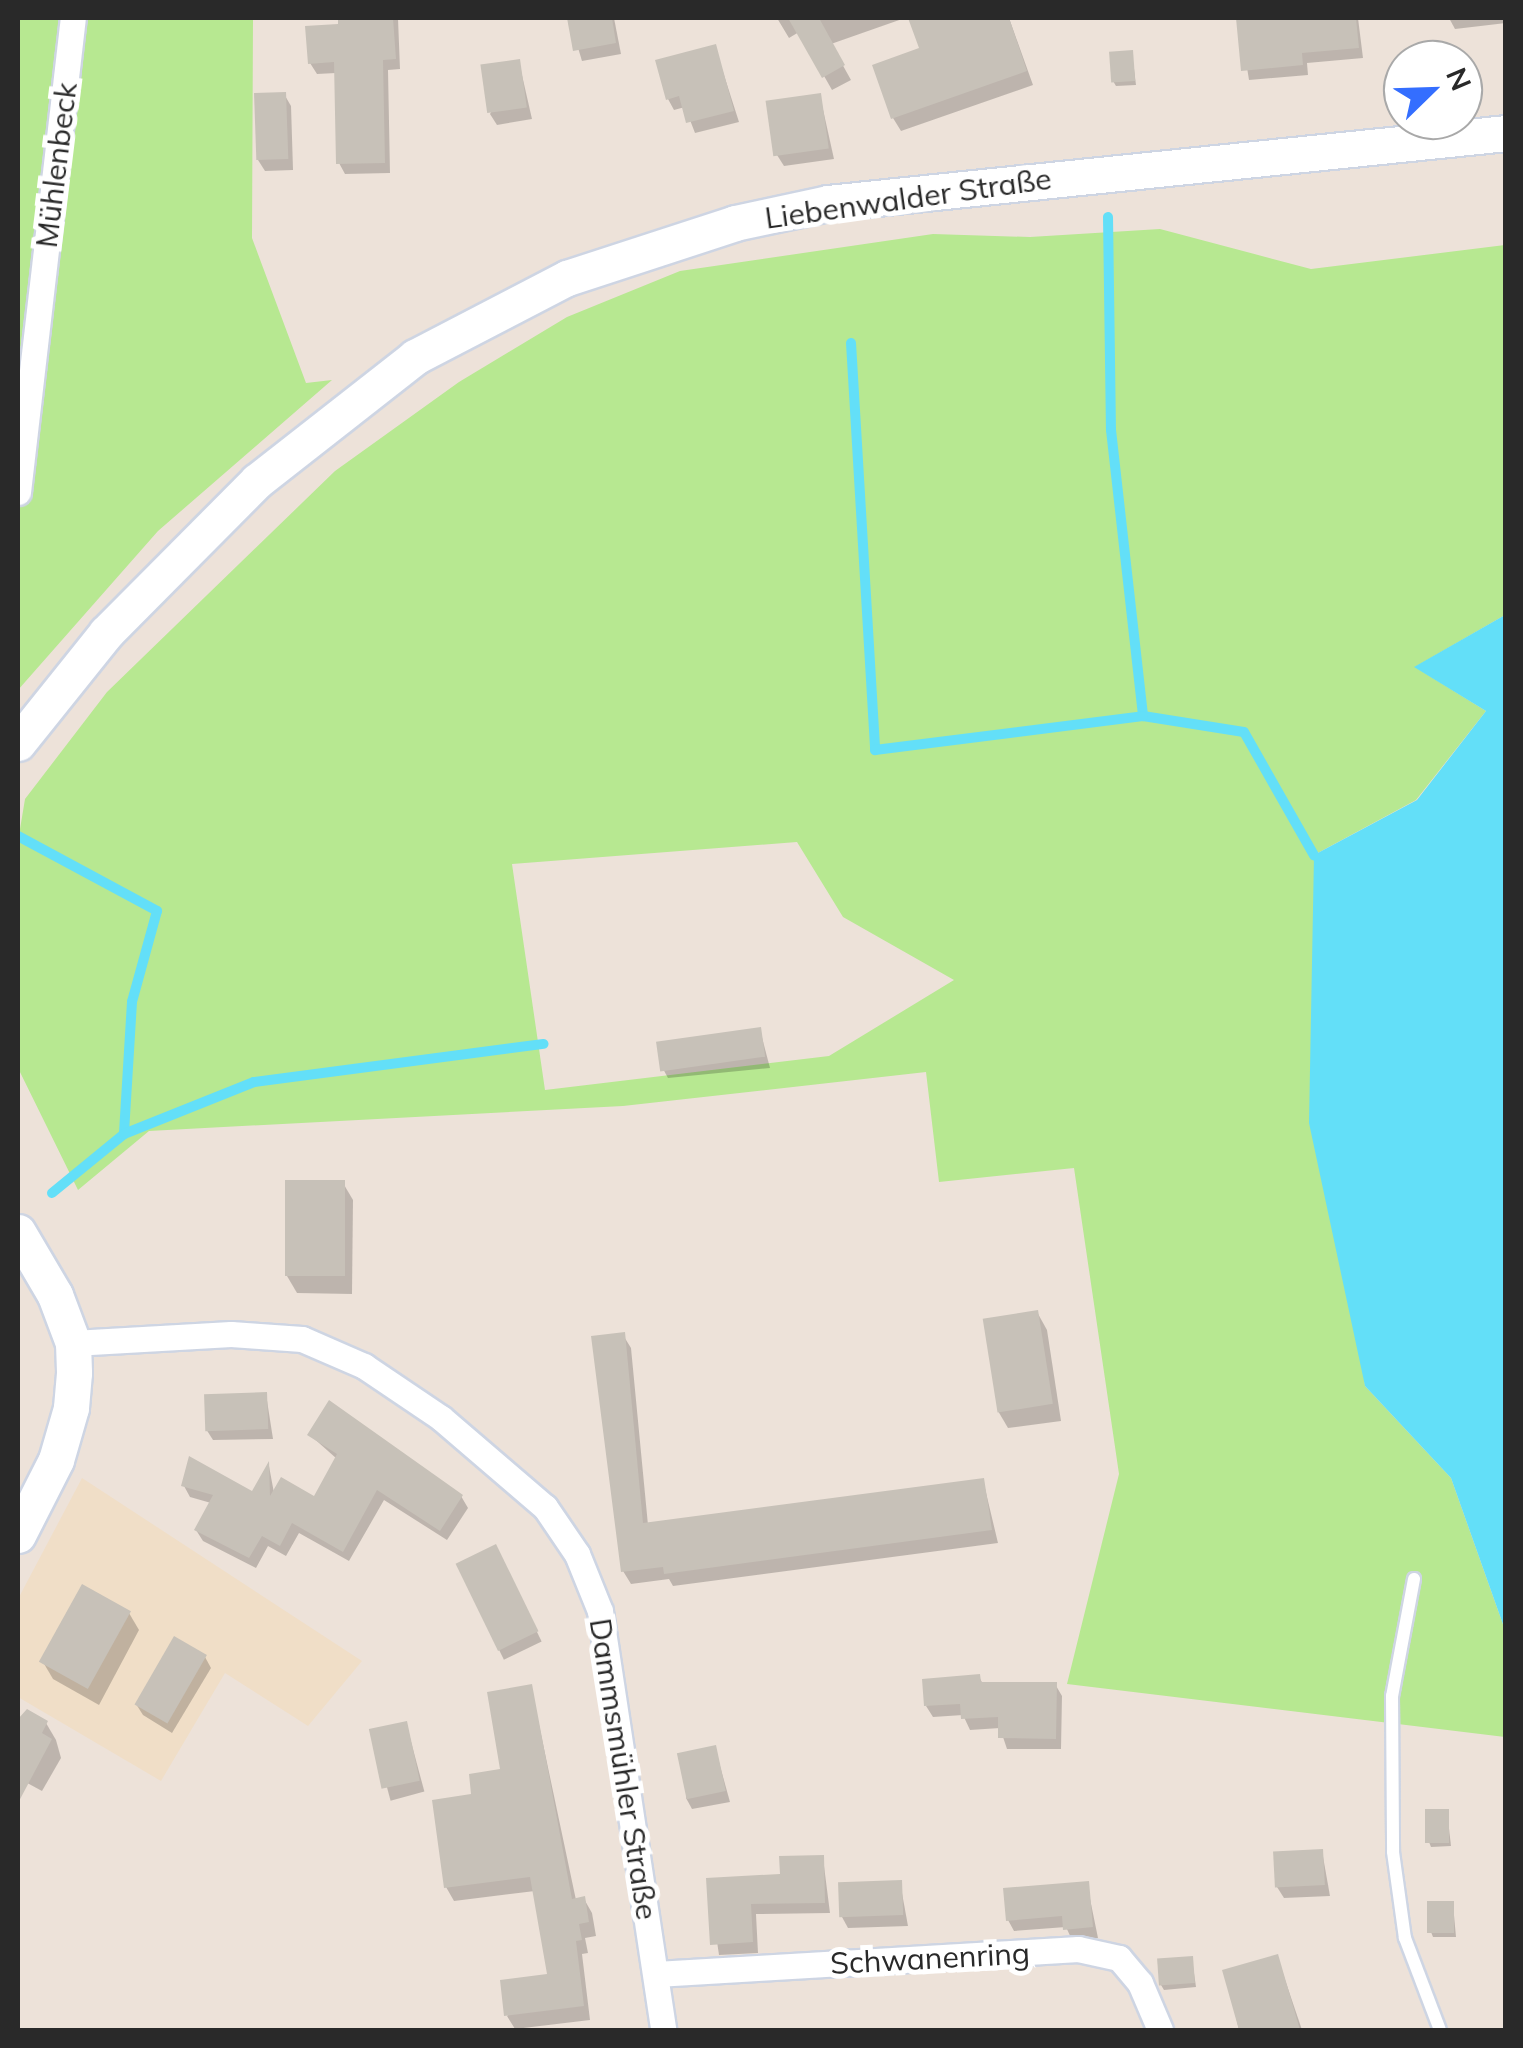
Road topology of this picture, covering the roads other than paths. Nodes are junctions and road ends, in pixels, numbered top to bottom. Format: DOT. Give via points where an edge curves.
graph roads {
  1 [pos="73,18"];
  2 [pos="1506,133"];
  3 [pos="18,492"];
  4 [pos="23,722"];
  5 [pos="18,1232"];
  6 [pos="73,1343"];
  7 [pos="18,1535"];
  8 [pos="1414,1579"];
  9 [pos="656,1974"];
  10 [pos="663,2030"];
  11 [pos="1160,2030"];
  12 [pos="1440,2030"];
  1 -- 3 [label="street, Mühlenbeck"];
  2 -- 4 [label="main road, Liebenwalder Straße" via="848,200 754,218 613,260 468,326 355,401 212,521"];
  5 -- 6 [label="main road" via="55,1295"];
  6 -- 7 [label="main road" via="72,1408 56,1460"];
  6 -- 9 [label="street, Dammsmühler Straße" via="213,1334 302,1339 364,1366 441,1418 545,1507 577,1554 600,1610"];
  8 -- 12 [label="lane" via="1392,1696 1393,1852 1405,1938"];
  9 -- 10 [label="street, Dammsmühler Straße"];
  9 -- 11 [label="street, Schwanenring" via="1078,1949 1119,1958 1140,1983"];
}
